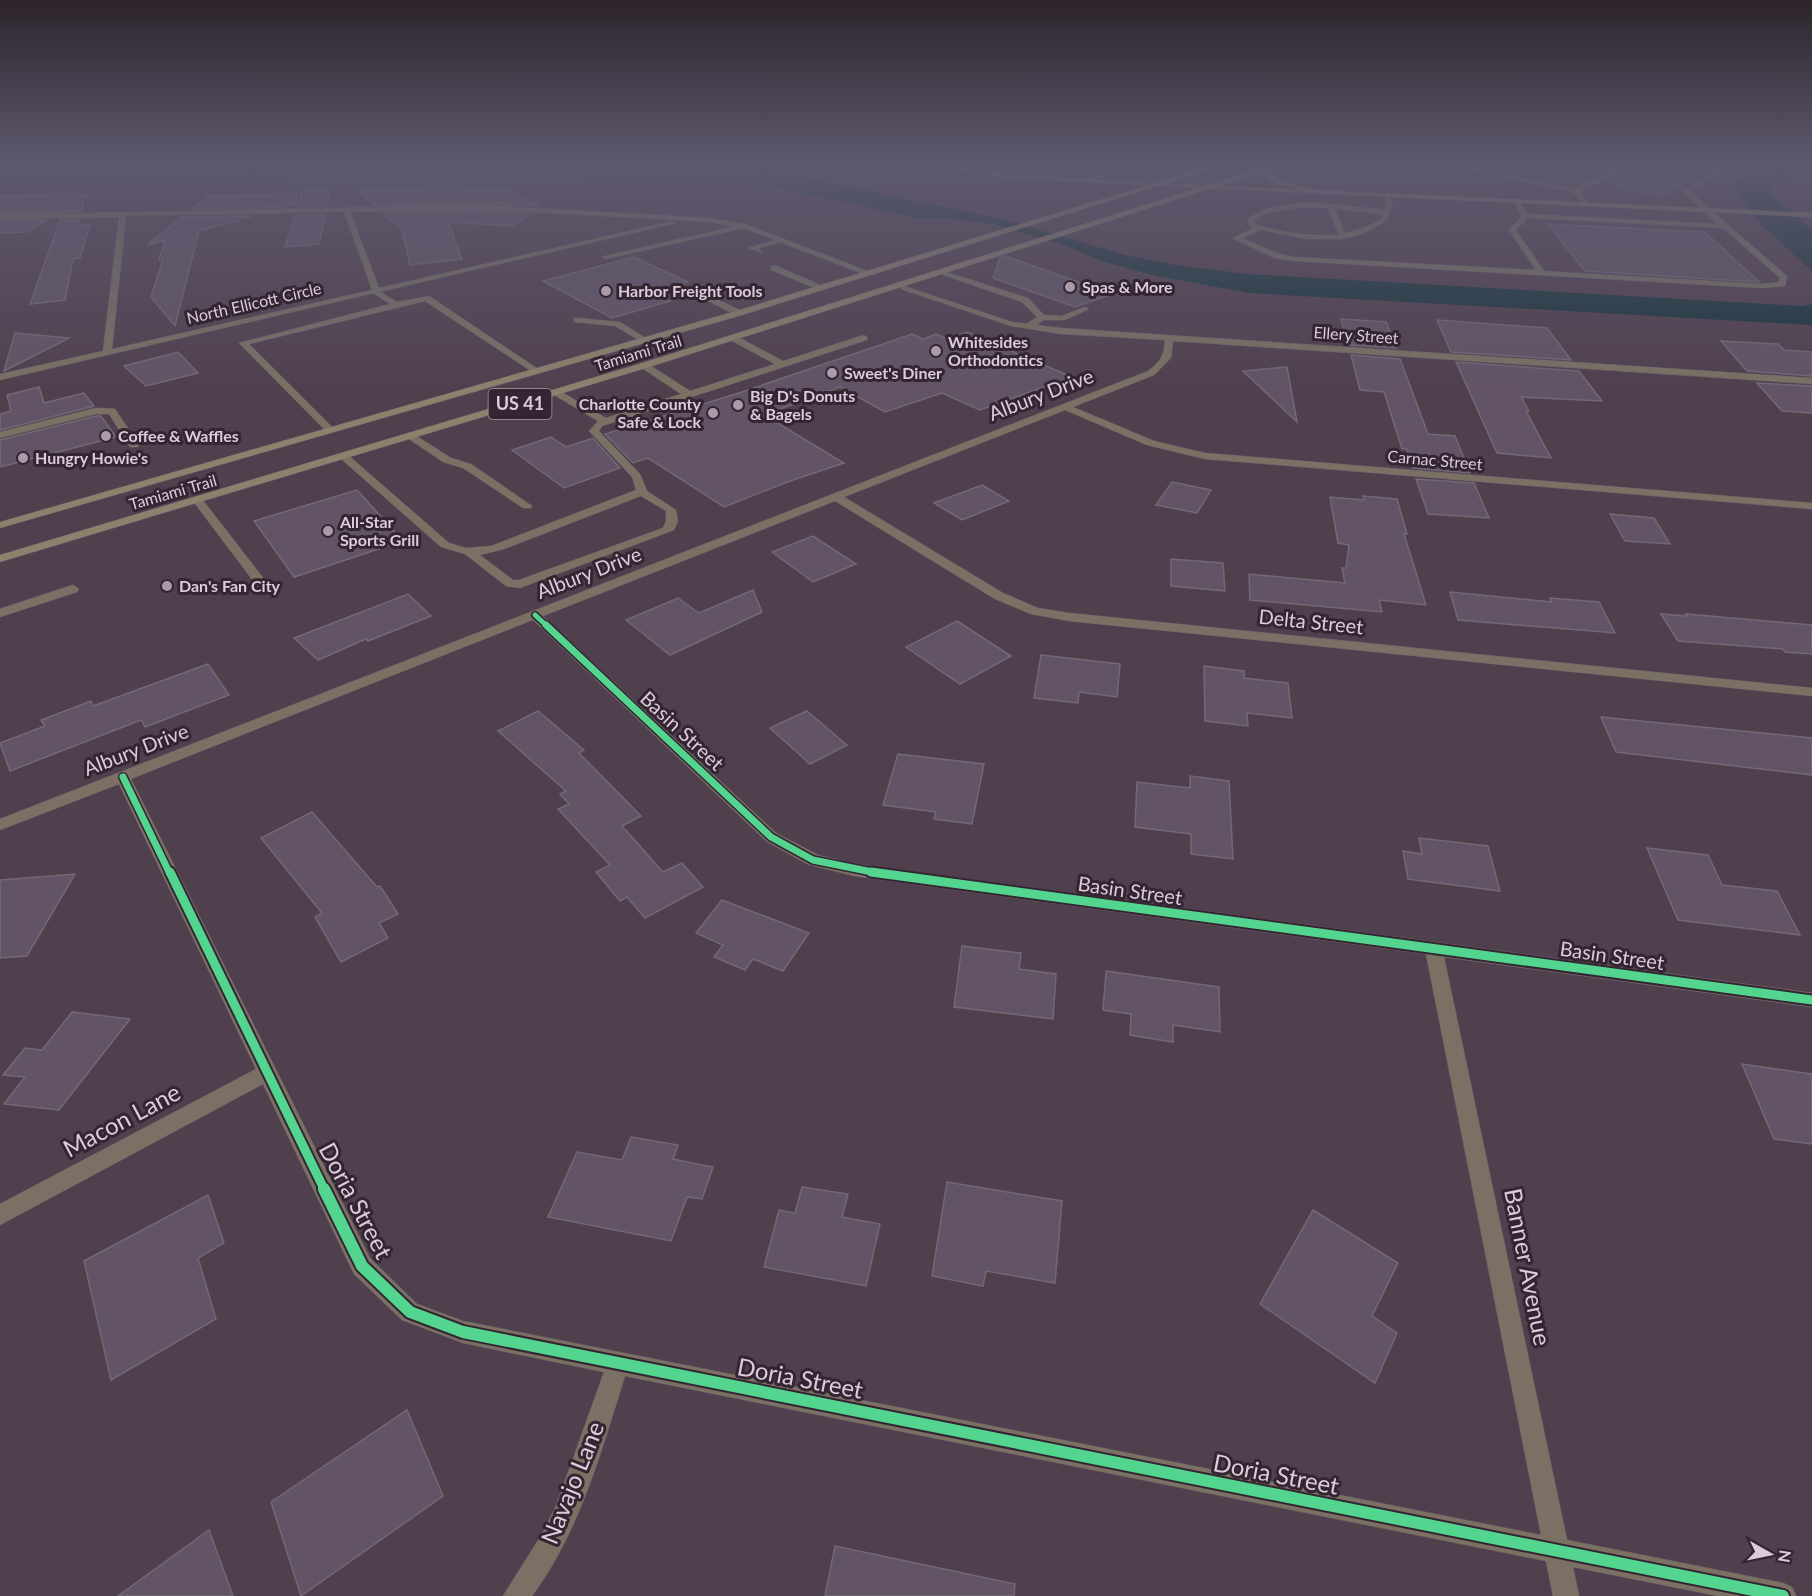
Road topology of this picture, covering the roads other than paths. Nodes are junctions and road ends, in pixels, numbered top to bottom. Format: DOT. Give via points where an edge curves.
graph roads {
  1 [pos="120,238"];
  2 [pos="357,238"];
  3 [pos="606,238"];
  4 [pos="689,238"];
  5 [pos="779,238"];
  6 [pos="987,238"];
  7 [pos="1056,238"];
  8 [pos="1237,238"];
  9 [pos="1518,238"];
  10 [pos="1739,238"];
  11 [pos="783,240"];
  12 [pos="759,251"];
  13 [pos="605,257"];
  14 [pos="927,257"];
  15 [pos="774,268"];
  16 [pos="911,268"];
  17 [pos="946,273"];
  18 [pos="1542,273"];
  19 [pos="872,274"];
  20 [pos="904,274"];
  21 [pos="904,287"];
  22 [pos="823,288"];
  23 [pos="693,290"];
  24 [pos="376,291"];
  25 [pos="396,305"];
  26 [pos="1085,309"];
  27 [pos="822,312"];
  28 [pos="739,313"];
  29 [pos="1042,317"];
  30 [pos="577,320"];
  31 [pos="1029,326"];
  32 [pos="1169,337"];
  33 [pos="864,338"];
  34 [pos="735,339"];
  35 [pos="645,340"];
  36 [pos="107,353"];
  37 [pos="782,364"];
  38 [pos="645,366"];
  39 [pos="537,371"];
  40 [pos="0,377"];
  41 [pos="1812,381"];
  42 [pos="557,393"];
  43 [pos="688,394"];
  44 [pos="1065,407"];
  45 [pos="605,421"];
  46 [pos="330,430"];
  47 [pos="0,435"];
  48 [pos="412,437"];
  49 [pos="134,445"];
  50 [pos="344,458"];
  51 [pos="642,492"];
  52 [pos="836,497"];
  53 [pos="198,501"];
  54 [pos="527,506"];
  55 [pos="1812,506"];
  56 [pos="0,525"];
  57 [pos="469,552"];
  58 [pos="0,559"];
  59 [pos="74,589"];
  60 [pos="267,591"];
  61 [pos="0,613"];
  62 [pos="536,615"];
  63 [pos="1812,692"];
  64 [pos="123,777"];
  65 [pos="0,825"];
  66 [pos="1434,949"];
  67 [pos="1812,1000"];
  68 [pos="267,1072"];
  69 [pos="0,1215"];
  70 [pos="618,1363"];
  71 [pos="1556,1551"];
  72 [pos="516,1596"];
  73 [pos="1566,1596"];
  74 [pos="1783,1596"];
  1 -- 36 [label="street"];
  2 -- 24 [label="street"];
  3 -- 24 [label="street, North Ellicott Circle"];
  4 -- 13 [label="street"];
  5 -- 11 [label="street"];
  6 -- 14 [label="main road, Tamiami Trail / US 41"];
  7 -- 17 [label="main road, Tamiami Trail / US 41"];
  8 -- 18 [label="street" via="1277,256 1295,259"];
  9 -- 18 [label="street"];
  10 -- 18 [label="street" via="1784,278 1782,284"];
  11 -- 12 [label="street" via="752,248"];
  11 -- 19 [label="street"];
  14 -- 16 [label="main road"];
  14 -- 19 [label="main road, Tamiami Trail / US 41"];
  15 -- 22 [label="street"];
  17 -- 21 [label="main road, Tamiami Trail / US 41"];
  17 -- 29 [label="street" via="1025,300"];
  19 -- 22 [label="main road, Tamiami Trail / US 41"];
  19 -- 27 [label="main road" via="873,279 862,291"];
  20 -- 21 [label="main road" via="900,279"];
  21 -- 27 [label="main road, Tamiami Trail / US 41"];
  21 -- 31 [label="street, Ellery Street" via="1011,324"];
  22 -- 28 [label="main road, Tamiami Trail / US 41"];
  23 -- 28 [label="street"];
  24 -- 25 [label="street"];
  24 -- 36 [label="street, North Ellicott Circle"];
  25 -- 39 [label="street" via="426,298"];
  25 -- 46 [label="street" via="243,343"];
  26 -- 29 [label="street" via="1062,318"];
  27 -- 34 [label="main road, Tamiami Trail / US 41"];
  28 -- 35 [label="main road, Tamiami Trail / US 41"];
  29 -- 31 [label="street"];
  30 -- 35 [label="street" via="617,324"];
  31 -- 32 [label="street, Ellery Street"];
  32 -- 41 [label="street, Ellery Street"];
  32 -- 44 [label="street, Albury Drive" via="1165,363 1151,373"];
  33 -- 37 [label="street"];
  34 -- 37 [label="street"];
  34 -- 38 [label="main road, Tamiami Trail / US 41"];
  35 -- 39 [label="main road, Tamiami Trail / US 41"];
  36 -- 40 [label="street, North Ellicott Circle"];
  37 -- 43 [label="street"];
  38 -- 42 [label="main road, Tamiami Trail / US 41"];
  38 -- 43 [label="street"];
  39 -- 46 [label="main road, Tamiami Trail / US 41"];
  42 -- 45 [label="street"];
  42 -- 48 [label="main road, Tamiami Trail / US 41"];
  43 -- 45 [label="street"];
  44 -- 52 [label="street, Albury Drive"];
  44 -- 55 [label="street, Carnac Street" via="1177,453"];
  45 -- 51 [label="street" via="594,431 634,473"];
  46 -- 56 [label="main road, Tamiami Trail / US 41"];
  47 -- 49 [label="street" via="96,411 112,411"];
  48 -- 50 [label="main road, Tamiami Trail / US 41"];
  48 -- 54 [label="street" via="447,460 467,466"];
  50 -- 53 [label="main road, Tamiami Trail / US 41"];
  50 -- 57 [label="street" via="445,545"];
  51 -- 57 [label="street" via="500,547"];
  51 -- 57 [label="street" via="671,510 668,530 520,584 510,583"];
  52 -- 62 [label="street, Albury Drive"];
  52 -- 63 [label="street, Delta Street" via="999,596 1035,611"];
  53 -- 58 [label="main road, Tamiami Trail / US 41"];
  53 -- 60 [label="street"];
  59 -- 61 [label="street"];
  62 -- 64 [label="street, Albury Drive"];
  62 -- 66 [label="street, Basin Street" via="771,837 813,860 854,870"];
  64 -- 65 [label="street, Albury Drive"];
  64 -- 68 [label="street, Doria Street"];
  66 -- 67 [label="street, Basin Street"];
  66 -- 71 [label="street, Banner Avenue"];
  68 -- 69 [label="street, Macon Lane"];
  68 -- 70 [label="street, Doria Street" via="362,1266 410,1312 463,1332"];
  70 -- 71 [label="street, Doria Street"];
  70 -- 72 [label="street, Navajo Lane" via="574,1494 536,1572"];
  71 -- 73 [label="street, Banner Avenue"];
  71 -- 74 [label="street, Doria Street"];
}
